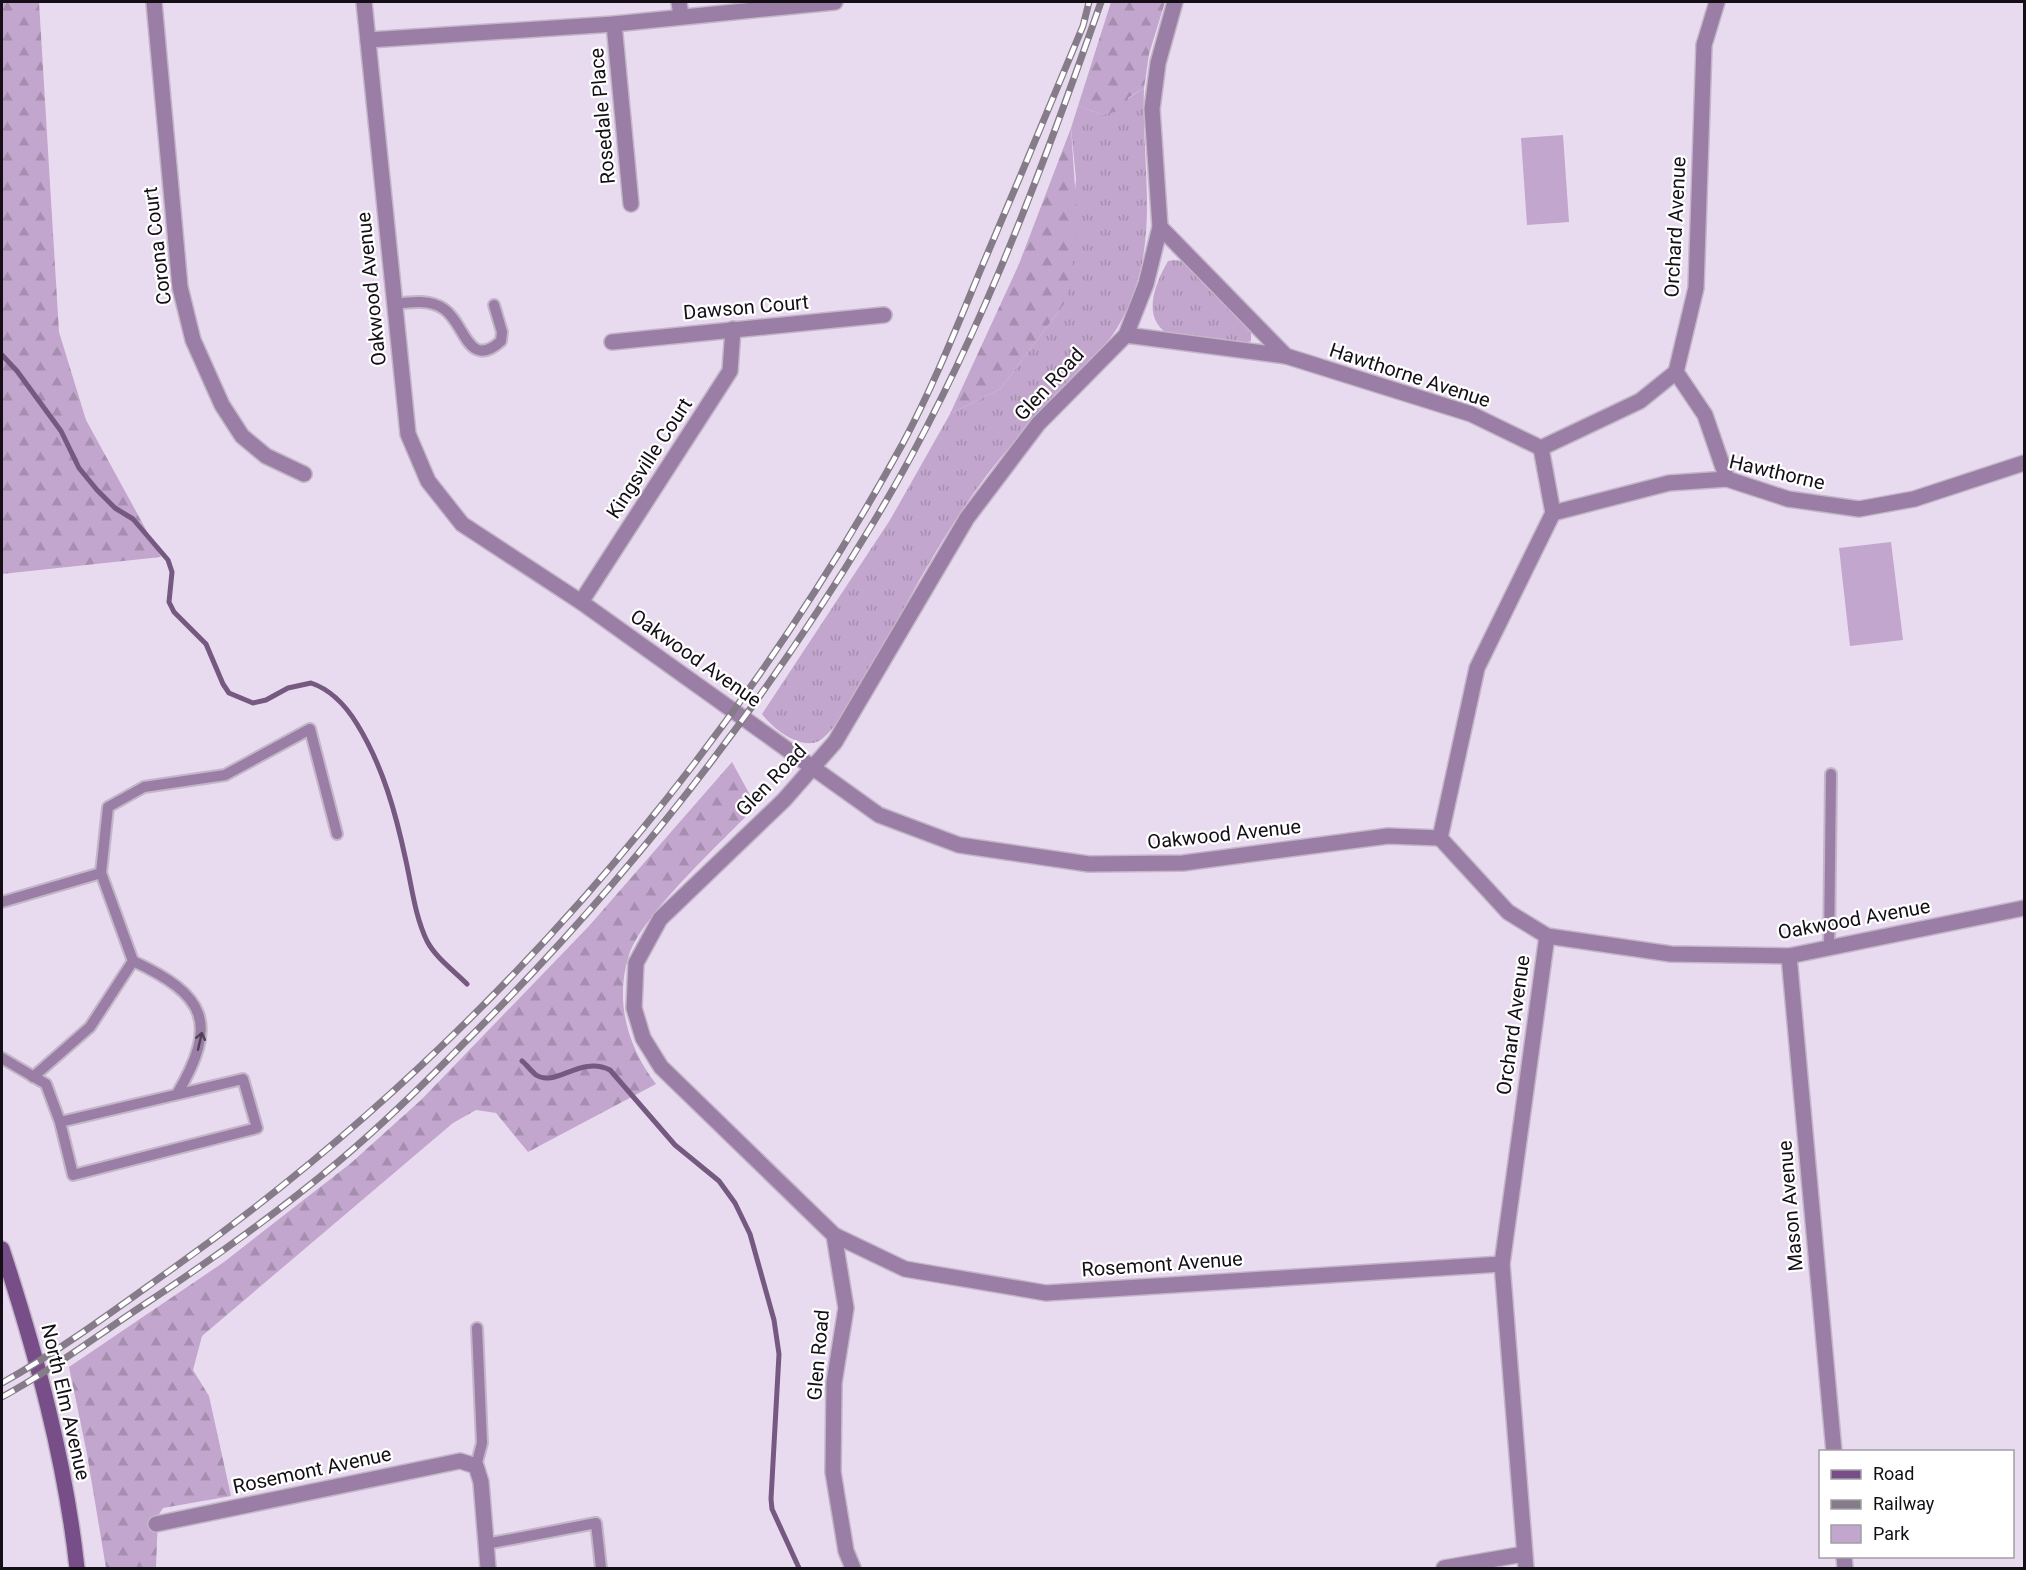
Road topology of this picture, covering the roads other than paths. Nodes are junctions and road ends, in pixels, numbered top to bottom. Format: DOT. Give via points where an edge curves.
graph roads {
  1 [pos="154,2"];
  2 [pos="364,2"];
  3 [pos="834,2"];
  4 [pos="1175,2"];
  5 [pos="1717,2"];
  6 [pos="680,9"];
  7 [pos="614,24"];
  8 [pos="368,40"];
  9 [pos="631,204"];
  10 [pos="1160,227"];
  11 [pos="393,304"];
  12 [pos="494,305"];
  13 [pos="884,315"];
  14 [pos="733,329"];
  15 [pos="1126,335"];
  16 [pos="612,342"];
  17 [pos="1286,356"];
  18 [pos="1677,372"];
  19 [pos="1541,448"];
  20 [pos="2025,463"];
  21 [pos="304,474"];
  22 [pos="1727,479"];
  23 [pos="1553,513"];
  24 [pos="581,602"];
  25 [pos="814,768"];
  26 [pos="1831,774"];
  27 [pos="338,834"];
  28 [pos="1440,838"];
  29 [pos="101,873"];
  30 [pos="2,903"];
  31 [pos="2025,908"];
  32 [pos="1547,936"];
  33 [pos="1829,948"];
  34 [pos="1789,956"];
  35 [pos="133,961"];
  36 [pos="2,1058"];
  37 [pos="33,1077"];
  38 [pos="177,1094"];
  39 [pos="60,1122"];
  40 [pos="834,1235"];
  41 [pos="2,1249"];
  42 [pos="1502,1264"];
  43 [pos="477,1328"];
  44 [pos="1834,1450"];
  45 [pos="476,1466"];
  46 [pos="156,1524"];
  47 [pos="486,1544"];
  48 [pos="1525,1561"];
  49 [pos="76,1569"];
  50 [pos="488,1569"];
  51 [pos="601,1569"];
  52 [pos="853,1569"];
  53 [pos="1444,1569"];
  1 -- 21 [label="street, Corona Court" via="180,286 193,340 222,405 242,436 266,456"];
  2 -- 8 [label="street, Oakwood Avenue"];
  3 -- 6 [label="street"];
  4 -- 10 [label="street, Glen Road" via="1158,63 1152,109"];
  5 -- 18 [label="street, Orchard Avenue" via="1704,45 1696,288"];
  6 -- 7 [label="street"];
  7 -- 8 [label="street"];
  7 -- 9 [label="street, Rosedale Place"];
  8 -- 11 [label="street, Oakwood Avenue"];
  10 -- 15 [label="street, Glen Road" via="1146,284"];
  10 -- 17 [label="street, Hawthorne Avenue"];
  11 -- 12 [label="lane" via="434,303 446,310 471,346 479,351 492,349 501,341"];
  11 -- 24 [label="street, Oakwood Avenue" via="408,434 428,481 462,524"];
  13 -- 14 [label="street, Dawson Court"];
  14 -- 16 [label="street, Dawson Court"];
  14 -- 24 [label="street, Kingsville Court" via="730,371"];
  15 -- 17 [label="street, Hawthorne Avenue"];
  15 -- 25 [label="street, Glen Road" via="1038,424 967,518 836,742"];
  17 -- 19 [label="street, Hawthorne Avenue" via="1472,414"];
  18 -- 19 [label="street" via="1640,401"];
  18 -- 22 [label="street" via="1705,415"];
  19 -- 23 [label="street"];
  20 -- 22 [label="street, Hawthorne" via="1914,499 1859,509 1788,500"];
  22 -- 23 [label="street, Hawthorne" via="1669,483"];
  23 -- 28 [label="street" via="1477,668"];
  24 -- 25 [label="street, Oakwood Avenue"];
  25 -- 28 [label="street, Oakwood Avenue" via="879,815 959,845 1089,864 1183,863 1388,837"];
  25 -- 40 [label="street, Glen Road" via="660,919 636,963 634,1008 643,1038 661,1067"];
  26 -- 33 [label="lane"];
  27 -- 29 [label="lane" via="310,729 225,775 144,787 108,807"];
  28 -- 32 [label="street, Orchard Avenue" via="1508,912"];
  29 -- 30 [label="lane"];
  29 -- 35 [label="lane"];
  31 -- 33 [label="street, Oakwood Avenue"];
  32 -- 34 [label="street, Oakwood Avenue" via="1671,954"];
  32 -- 42 [label="street, Orchard Avenue"];
  33 -- 34 [label="street, Oakwood Avenue"];
  34 -- 44 [label="street, Mason Avenue"];
  35 -- 37 [label="lane" via="90,1028"];
  38 -- 35 [label="lane, one-way" via="200,1044 203,1026 185,992"];
  36 -- 37 [label="lane"];
  37 -- 39 [label="lane" via="46,1084"];
  38 -- 39 [label="lane"];
  38 -- 39 [label="lane" via="243,1079 257,1128 73,1175"];
  40 -- 42 [label="street, Rosemont Avenue" via="905,1269 1046,1293"];
  40 -- 52 [label="street, Glen Road" via="846,1308 834,1383 833,1472 846,1551"];
  41 -- 49 [label="main road, North Elm Avenue" via="60,1459"];
  42 -- 48 [label="street, Orchard Avenue"];
  43 -- 45 [label="lane" via="482,1443"];
  45 -- 46 [label="street, Rosemont Avenue" via="460,1461"];
  45 -- 47 [label="street"];
  47 -- 50 [label="street"];
  47 -- 51 [label="lane" via="596,1523"];
  48 -- 53 [label="street"];
}
